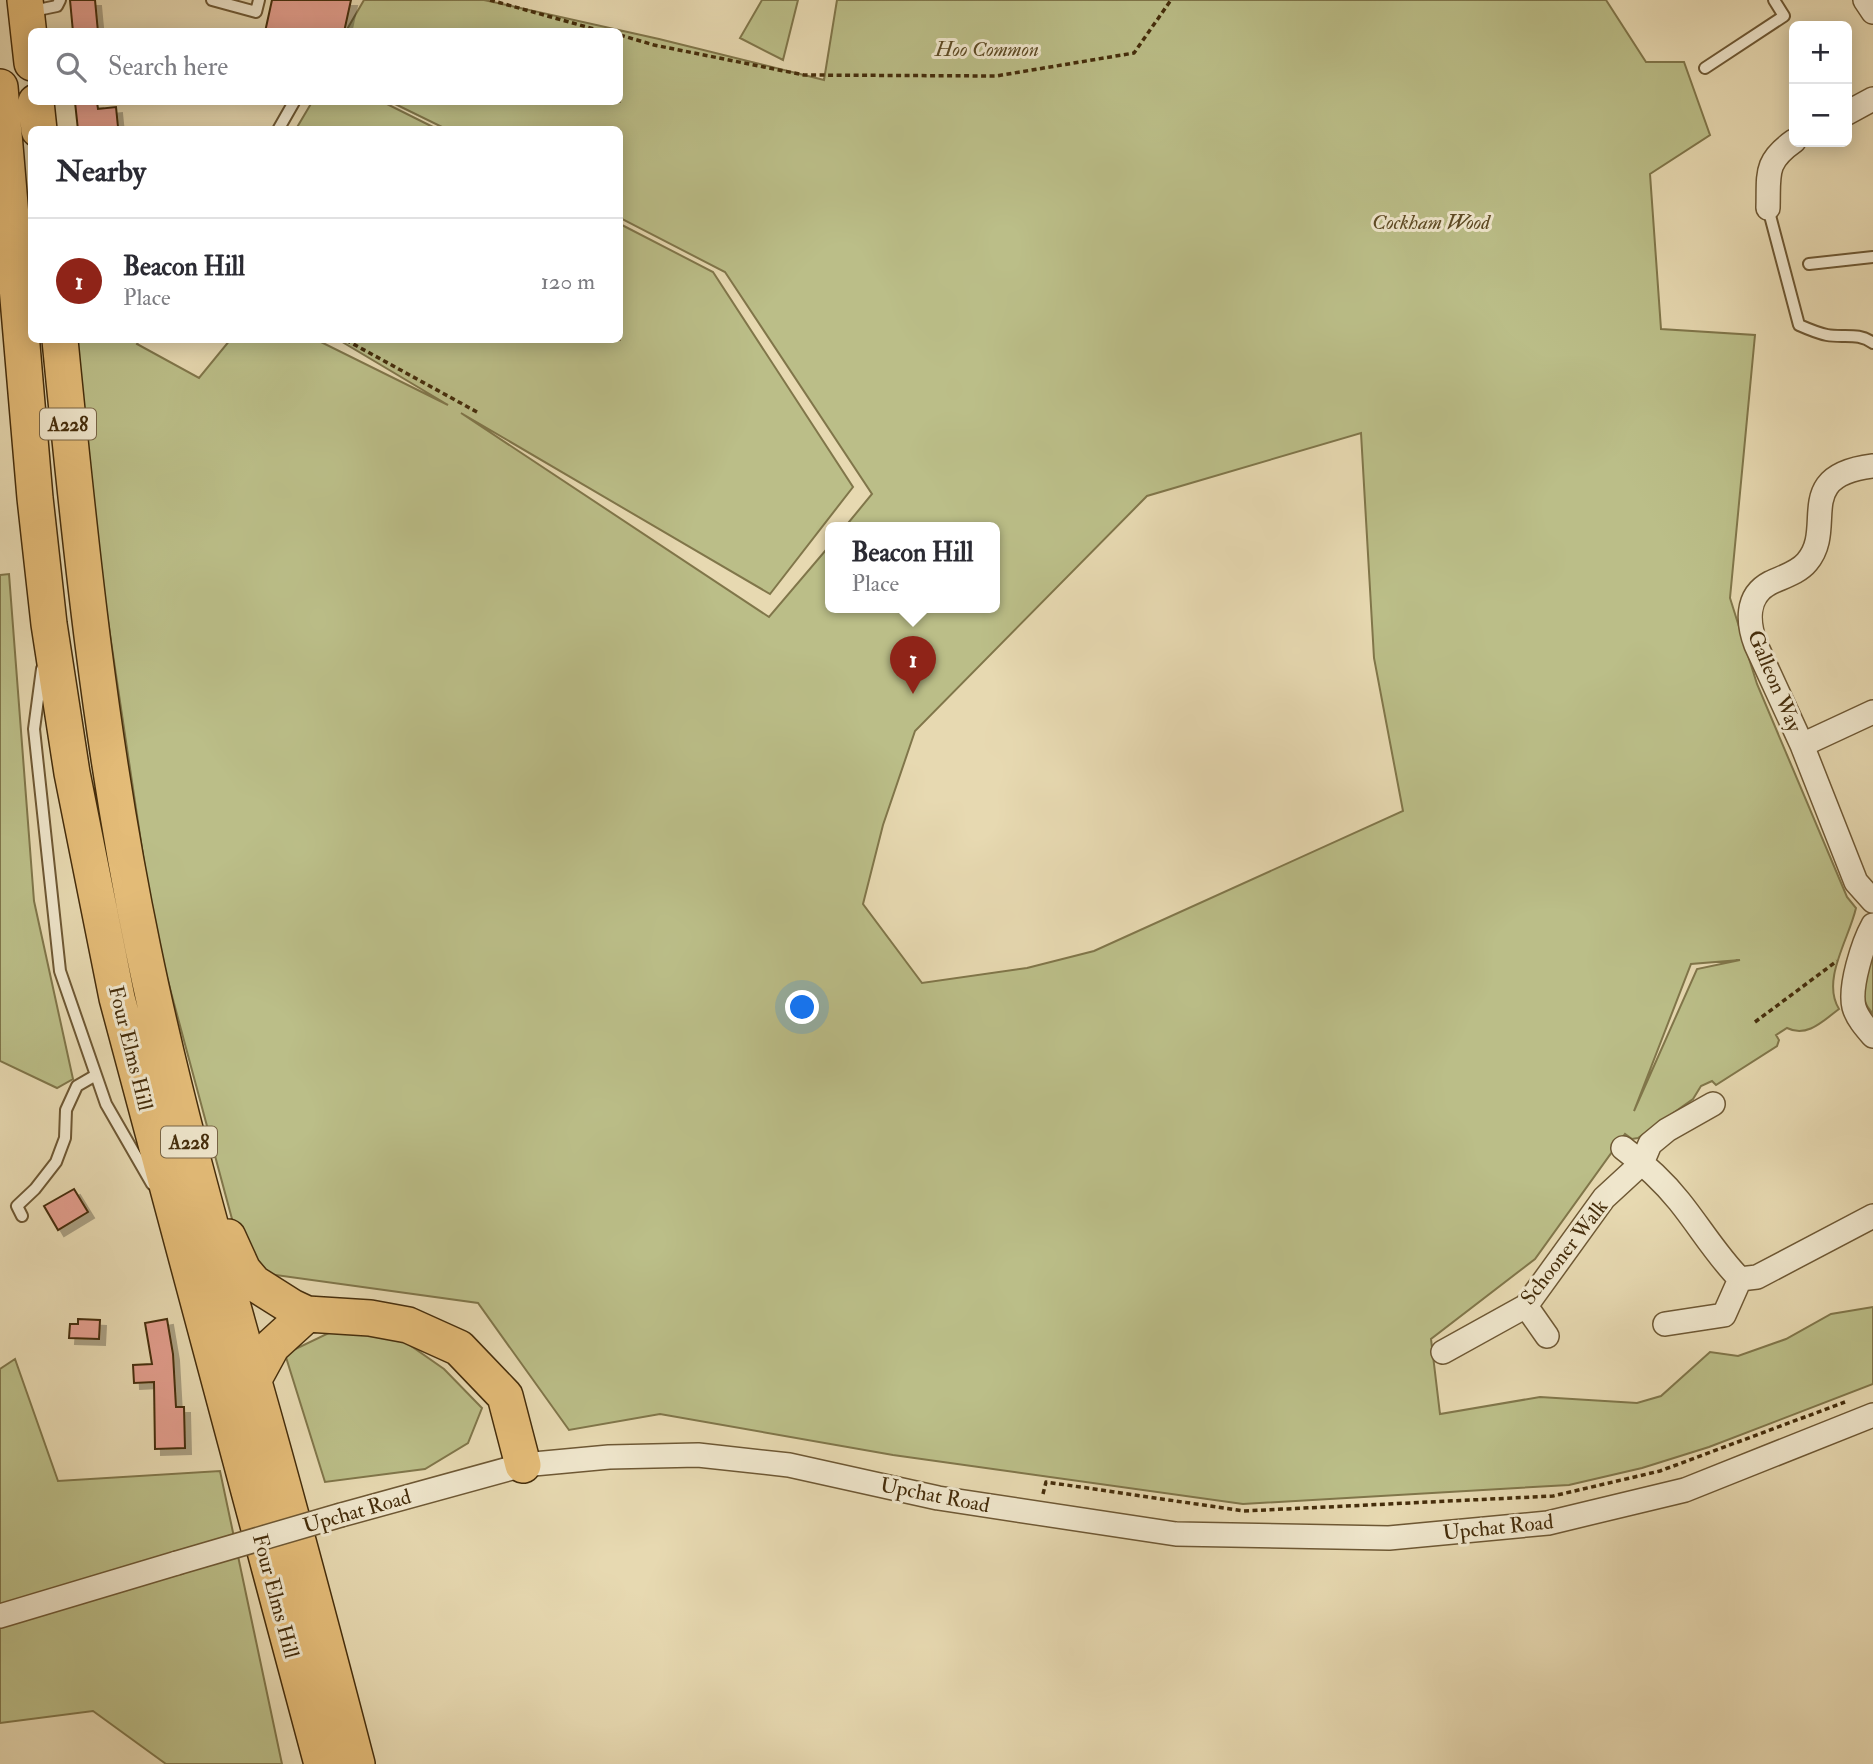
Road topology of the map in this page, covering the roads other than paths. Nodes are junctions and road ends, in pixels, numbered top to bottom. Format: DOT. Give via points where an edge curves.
graph roads {
  1 [pos="60,0"];
  2 [pos="212,0"];
  3 [pos="259,0"];
  4 [pos="1774,0"];
  5 [pos="1865,0"];
  6 [pos="26,6"];
  7 [pos="1873,12"];
  8 [pos="28,28"];
  9 [pos="1705,68"];
  10 [pos="0,88"];
  11 [pos="1873,99"];
  12 [pos="36,105"];
  13 [pos="292,105"];
  14 [pos="1852,107"];
  15 [pos="38,126"];
  16 [pos="280,126"];
  17 [pos="1789,145"];
  18 [pos="1768,208"];
  19 [pos="1873,257"];
  20 [pos="1809,264"];
  21 [pos="7,267"];
  22 [pos="9,311"];
  23 [pos="60,343"];
  24 [pos="1873,343"];
  25 [pos="1873,466"];
  26 [pos="49,624"];
  27 [pos="1873,712"];
  28 [pos="1802,745"];
  29 [pos="1873,901"];
  30 [pos="1873,925"];
  31 [pos="1873,1036"];
  32 [pos="96,1075"];
  33 [pos="1713,1104"];
  34 [pos="1623,1148"];
  35 [pos="1642,1163"];
  36 [pos="197,1170"];
  37 [pos="22,1216"];
  38 [pos="1873,1216"];
  39 [pos="177,1226"];
  40 [pos="1740,1279"];
  41 [pos="1526,1306"];
  42 [pos="307,1314"];
  43 [pos="1665,1324"];
  44 [pos="1548,1336"];
  45 [pos="1443,1352"];
  46 [pos="254,1379"];
  47 [pos="1873,1415"];
  48 [pos="523,1465"];
  49 [pos="0,1616"];
  50 [pos="322,1764"];
  51 [pos="358,1764"];
  1 -- 6 [label="lane" via="49,9"];
  2 -- 3 [label="lane" via="256,12"];
  4 -- 9 [label="lane" via="1784,16"];
  5 -- 7 [label="street"];
  6 -- 8 [label="main road"];
  10 -- 21 [label="main road, A228"];
  11 -- 14 [label="street"];
  12 -- 15 [label="main road"];
  13 -- 16 [label="lane"];
  17 -- 18 [label="street" via="1776,154 1769,171"];
  18 -- 24 [label="lane" via="1799,326 1824,334 1867,338"];
  19 -- 20 [label="lane"];
  21 -- 22 [label="main road, A228"];
  22 -- 26 [label="main road, Four Elms Hill / A228"];
  23 -- 36 [label="main road, Four Elms Hill / A228" via="88,605 122,839 143,949"];
  25 -- 28 [label="street, Galleon Way" via="1836,478 1825,488 1808,561 1767,584 1754,598 1749,613 1756,646"];
  26 -- 32 [label="lane" via="34,729 36,755 60,971"];
  26 -- 39 [label="main road, Four Elms Hill / A228" via="72,773 117,998"];
  27 -- 28 [label="street"];
  28 -- 29 [label="street, Galleon Way" via="1856,882"];
  30 -- 31 [label="street" via="1853,993 1854,1010"];
  32 -- 37 [label="lane" via="77,1086 66,1110 65,1138 56,1162 17,1206"];
  32 -- 39 [label="lane" via="106,1104"];
  33 -- 35 [label="street, Schooner Walk" via="1650,1144"];
  34 -- 35 [label="street"];
  35 -- 40 [label="street" via="1677,1199"];
  35 -- 41 [label="street, Schooner Walk" via="1604,1198"];
  36 -- 42 [label="main road" via="243,1270 265,1292"];
  36 -- 46 [label="main road, Four Elms Hill / A228"];
  38 -- 40 [label="street" via="1757,1278"];
  39 -- 50 [label="main road, Four Elms Hill / A228"];
  40 -- 43 [label="street" via="1724,1315"];
  41 -- 44 [label="street"];
  41 -- 45 [label="street, Schooner Walk"];
  42 -- 46 [label="main road" via="272,1346"];
  42 -- 48 [label="main road" via="408,1325 459,1348 505,1396"];
  46 -- 51 [label="main road, Four Elms Hill / A228"];
  47 -- 48 [label="street, Upchat Road" via="1685,1490 1548,1523 1389,1538 1176,1534 938,1498 789,1465 698,1455"];
  48 -- 49 [label="street, Upchat Road, bridge"];
}
